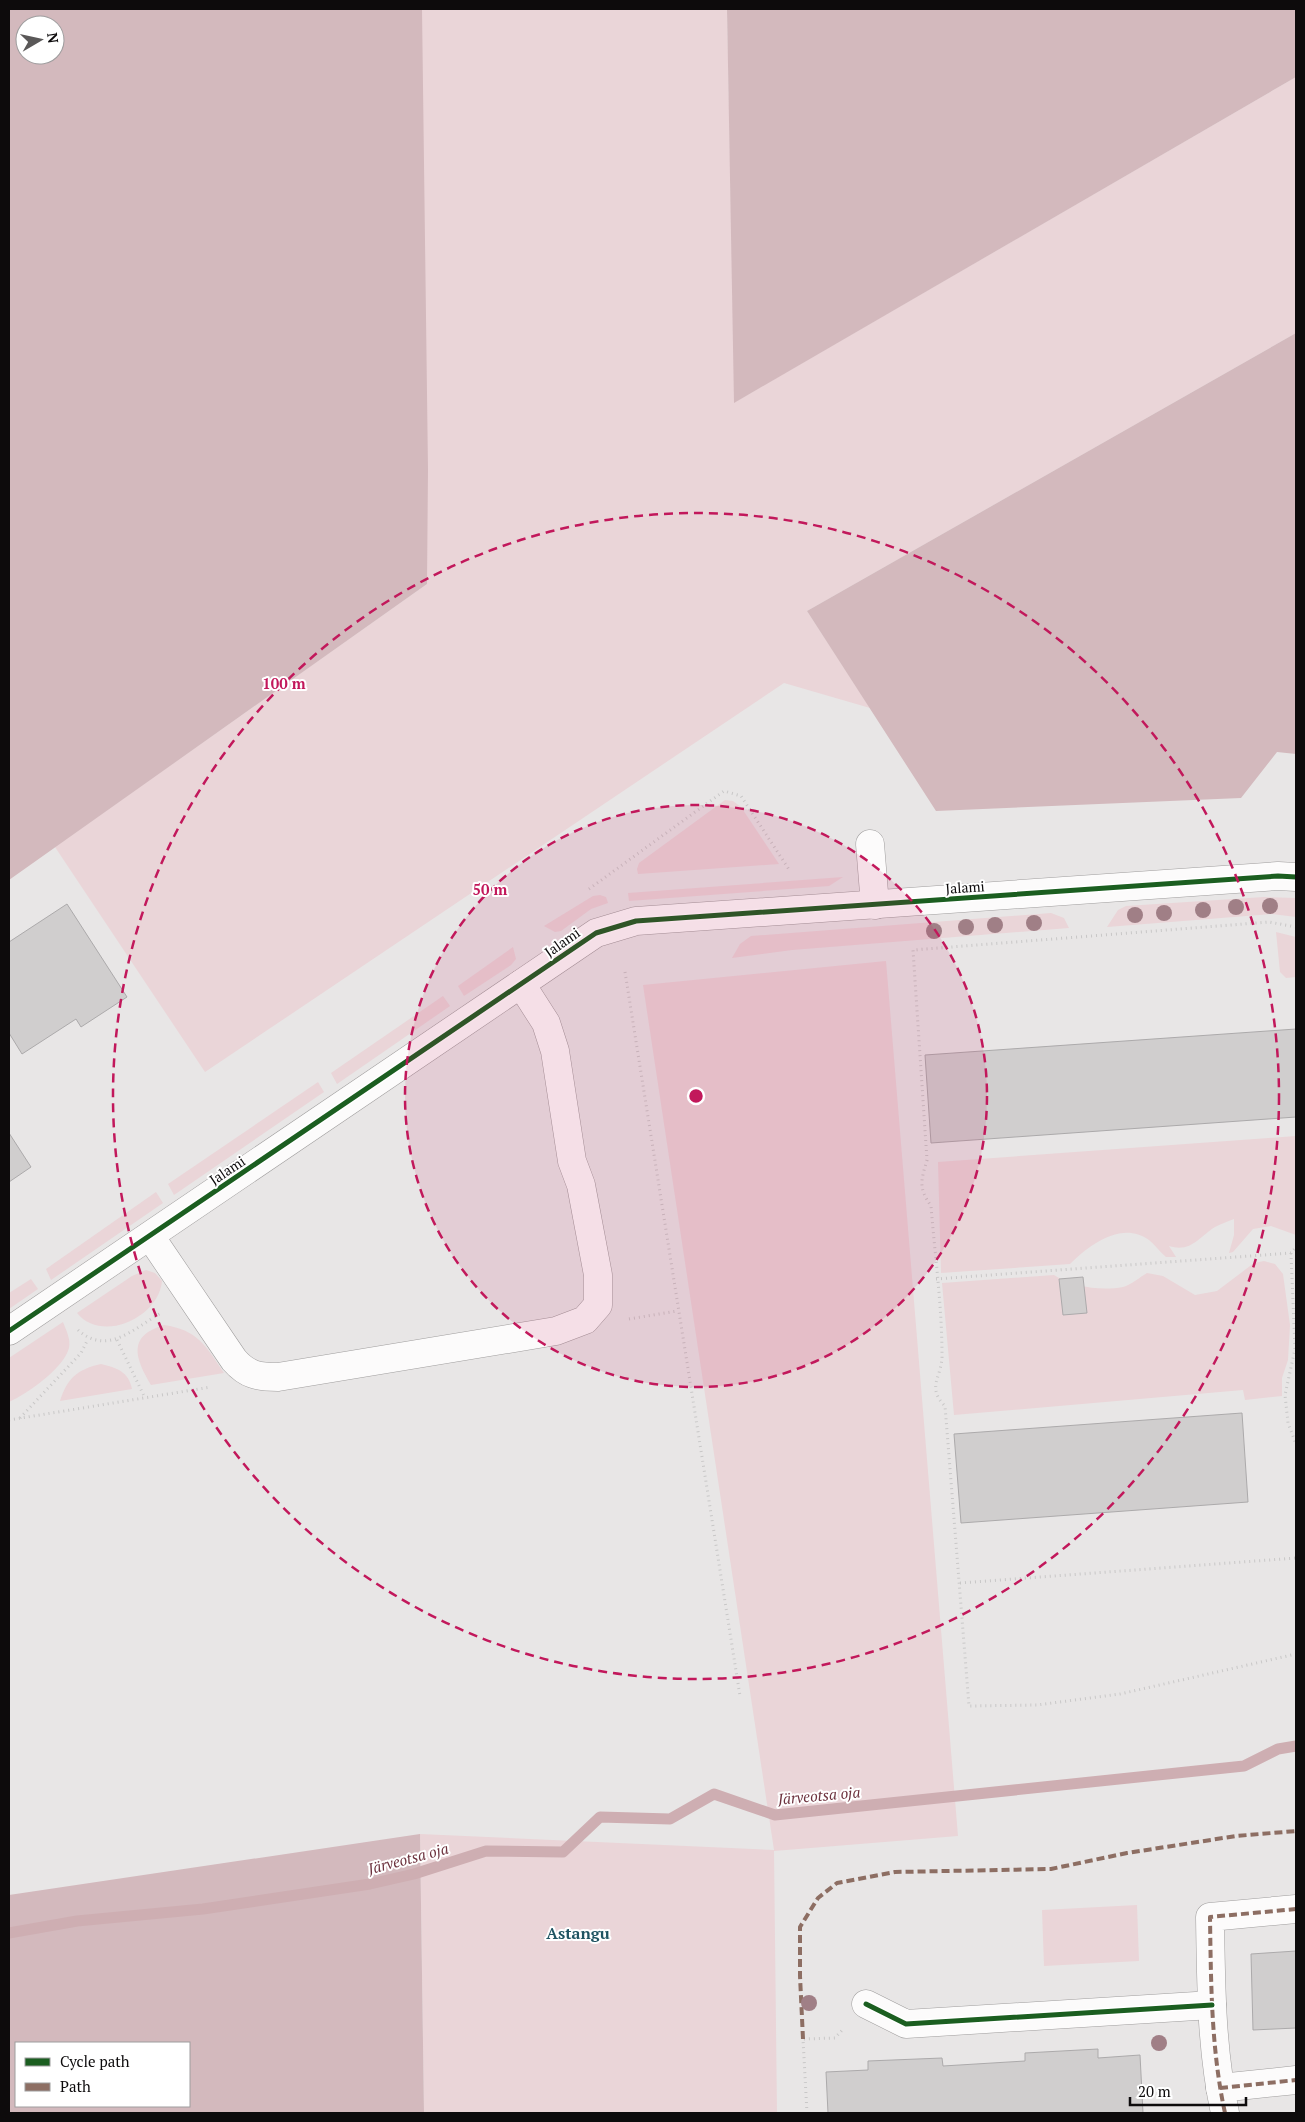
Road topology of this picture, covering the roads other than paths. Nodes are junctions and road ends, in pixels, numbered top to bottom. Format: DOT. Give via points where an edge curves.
graph roads {
  1 [pos="870,844"];
  2 [pos="1296,877"];
  3 [pos="875,905"];
  4 [pos="521,984"];
  5 [pos="150,1236"];
  6 [pos="9,1331"];
  7 [pos="1296,1909"];
  8 [pos="866,2004"];
  9 [pos="1212,2005"];
  10 [pos="1296,2080"];
  11 [pos="1222,2101"];
  1 -- 3 [label="street"];
  2 -- 3 [label="street, Jalami"];
  3 -- 4 [label="street, Jalami" via="636,921 596,933"];
  4 -- 5 [label="street, Jalami"];
  4 -- 5 [label="street" via="546,1023 555,1051 572,1162 583,1194 598,1275 598,1306 585,1320 556,1331 278,1377 257,1376 244,1371 234,1360"];
  5 -- 6 [label="street, Jalami"];
  7 -- 9 [label="street" via="1210,1917"];
  8 -- 9 [label="street" via="906,2024"];
  9 -- 11 [label="street"];
  10 -- 11 [label="street"];
}
